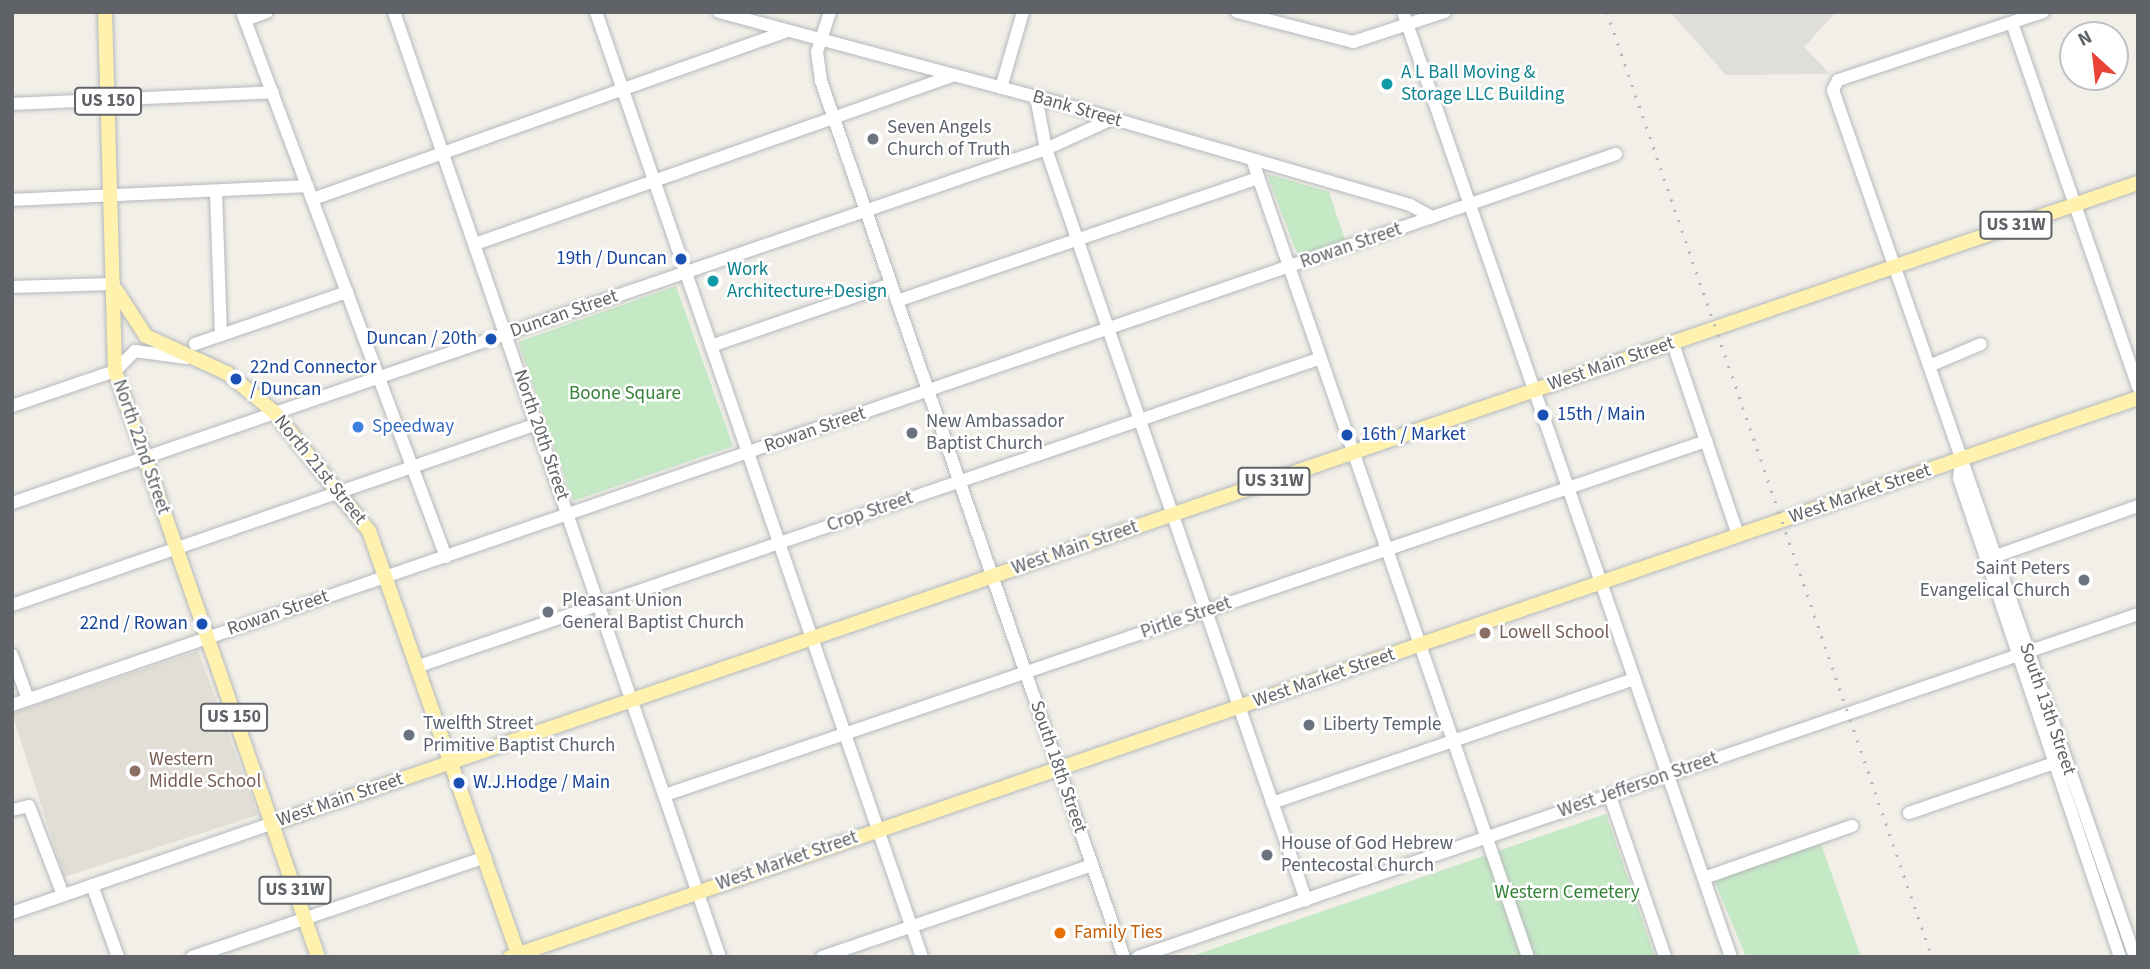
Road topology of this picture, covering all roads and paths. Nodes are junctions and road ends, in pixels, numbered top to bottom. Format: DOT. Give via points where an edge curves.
graph roads {
  1 [pos="105,12"];
  2 [pos="267,12"];
  3 [pos="394,12"];
  4 [pos="596,12"];
  5 [pos="719,12"];
  6 [pos="830,12"];
  7 [pos="1023,12"];
  8 [pos="1237,12"];
  9 [pos="1403,12"];
  10 [pos="1445,12"];
  11 [pos="2043,12"];
  12 [pos="244,16"];
  13 [pos="2012,23"];
  14 [pos="1407,26"];
  15 [pos="784,32"];
  16 [pos="821,41"];
  17 [pos="955,75"];
  18 [pos="1001,88"];
  19 [pos="273,92"];
  20 [pos="624,92"];
  21 [pos="1036,97"];
  22 [pos="108,100"];
  23 [pos="12,104"];
  24 [pos="1112,119"];
  25 [pos="835,121"];
  26 [pos="1046,149"];
  27 [pos="443,154"];
  28 [pos="1616,154"];
  29 [pos="1253,162"];
  30 [pos="1258,177"];
  31 [pos="654,182"];
  32 [pos="2138,183"];
  33 [pos="216,192"];
  34 [pos="311,193"];
  35 [pos="111,196"];
  36 [pos="12,200"];
  37 [pos="2074,205"];
  38 [pos="1469,206"];
  39 [pos="865,211"];
  40 [pos="1432,217"];
  41 [pos="1077,239"];
  42 [pos="475,244"];
  43 [pos="1894,267"];
  44 [pos="1288,268"];
  45 [pos="686,272"];
  46 [pos="891,284"];
  47 [pos="115,286"];
  48 [pos="12,287"];
  49 [pos="347,292"];
  50 [pos="897,301"];
  51 [pos="1109,329"];
  52 [pos="506,334"];
  53 [pos="221,335"];
  54 [pos="1673,344"];
  55 [pos="1981,344"];
  56 [pos="711,346"];
  57 [pos="193,352"];
  58 [pos="1321,358"];
  59 [pos="1929,366"];
  60 [pos="115,372"];
  61 [pos="379,377"];
  62 [pos="2138,387"];
  63 [pos="1534,390"];
  64 [pos="928,391"];
  65 [pos="2138,398"];
  66 [pos="12,407"];
  67 [pos="275,413"];
  68 [pos="1140,420"];
  69 [pos="537,424"];
  70 [pos="1706,441"];
  71 [pos="748,452"];
  72 [pos="1353,454"];
  73 [pos="145,458"];
  74 [pos="1961,460"];
  75 [pos="412,466"];
  76 [pos="959,481"];
  77 [pos="1568,488"];
  78 [pos="339,492"];
  79 [pos="12,503"];
  80 [pos="2138,506"];
  81 [pos="568,514"];
  82 [pos="1172,515"];
  83 [pos="1738,535"];
  84 [pos="779,542"];
  85 [pos="176,548"];
  86 [pos="1387,550"];
  87 [pos="1996,556"];
  88 [pos="446,557"];
  89 [pos="388,576"];
  90 [pos="993,576"];
  91 [pos="1601,581"];
  92 [pos="12,605"];
  93 [pos="599,605"];
  94 [pos="1206,611"];
  95 [pos="2138,614"];
  96 [pos="207,638"];
  97 [pos="813,638"];
  98 [pos="1420,644"];
  99 [pos="2021,654"];
  100 [pos="12,655"];
  101 [pos="419,666"];
  102 [pos="1026,673"];
  103 [pos="1634,679"];
  104 [pos="28,699"];
  105 [pos="632,700"];
  106 [pos="12,705"];
  107 [pos="1240,706"];
  108 [pos="846,734"];
  109 [pos="1453,741"];
  110 [pos="451,761"];
  111 [pos="2059,761"];
  112 [pos="1059,768"];
  113 [pos="1665,774"];
  114 [pos="665,795"];
  115 [pos="1610,796"];
  116 [pos="1272,803"];
  117 [pos="12,810"];
  118 [pos="1909,813"];
  119 [pos="271,824"];
  120 [pos="1852,826"];
  121 [pos="879,830"];
  122 [pos="1489,837"];
  123 [pos="485,857"];
  124 [pos="1092,865"];
  125 [pos="1704,878"];
  126 [pos="92,886"];
  127 [pos="698,891"];
  128 [pos="63,895"];
  129 [pos="1306,900"];
  130 [pos="12,913"];
  131 [pos="304,918"];
  132 [pos="912,926"];
  133 [pos="2132,929"];
  134 [pos="515,956"];
  135 [pos="118,957"];
  136 [pos="192,957"];
  137 [pos="318,957"];
  138 [pos="720,957"];
  139 [pos="822,957"];
  140 [pos="922,957"];
  141 [pos="1124,957"];
  142 [pos="1138,957"];
  143 [pos="1528,957"];
  144 [pos="1665,957"];
  145 [pos="1731,957"];
  146 [pos="2120,957"];
  147 [pos="2135,957"];
  1 -- 22 [label="main road, North 22nd Street / US 150"];
  2 -- 12 [label="street"];
  3 -- 27 [label="street, North 20th Street"];
  4 -- 20 [label="street"];
  5 -- 15 [label="street, Bank Street"];
  6 -- 16 [label="street, South 18th Street"];
  7 -- 18 [label="street"];
  8 -- 14 [label="street" via="1346,42"];
  9 -- 14 [label="street"];
  10 -- 14 [label="street"];
  11 -- 13 [label="street"];
  12 -- 19 [label="street"];
  13 -- 37 [label="street"];
  13 -- 43 [label="street, South 13th Street" via="1834,82"];
  14 -- 38 [label="street"];
  15 -- 16 [label="street, Bank Street"];
  15 -- 20 [label="street"];
  16 -- 17 [label="street, Bank Street"];
  16 -- 25 [label="street, South 18th Street" via="819,74"];
  17 -- 18 [label="street, Bank Street"];
  17 -- 25 [label="street"];
  18 -- 21 [label="street, Bank Street"];
  19 -- 22 [label="street"];
  19 -- 34 [label="street"];
  20 -- 27 [label="street"];
  20 -- 31 [label="street"];
  21 -- 24 [label="street, Bank Street"];
  21 -- 26 [label="street"];
  22 -- 23 [label="street"];
  22 -- 35 [label="main road, North 22nd Street / US 150"];
  24 -- 26 [label="street, Duncan Street"];
  24 -- 29 [label="street, Bank Street"];
  25 -- 31 [label="street"];
  25 -- 39 [label="street, South 18th Street"];
  26 -- 39 [label="street, Duncan Street"];
  26 -- 41 [label="street"];
  27 -- 34 [label="street"];
  27 -- 42 [label="street, North 20th Street"];
  28 -- 38 [label="street, Rowan Street"];
  29 -- 30 [label="street"];
  29 -- 40 [label="street, Bank Street"];
  30 -- 41 [label="street"];
  30 -- 44 [label="street"];
  31 -- 42 [label="street"];
  31 -- 45 [label="street"];
  32 -- 37 [label="main road, West Main Street / US 31W"];
  33 -- 34 [label="street"];
  33 -- 35 [label="street"];
  33 -- 53 [label="street"];
  34 -- 49 [label="street"];
  35 -- 36 [label="street"];
  35 -- 47 [label="main road, North 22nd Street / US 150"];
  37 -- 43 [label="main road, West Main Street / US 31W"];
  37 -- 62 [label="street"];
  38 -- 40 [label="street, Rowan Street"];
  38 -- 63 [label="street"];
  39 -- 45 [label="street, Duncan Street"];
  39 -- 46 [label="street, South 18th Street"];
  40 -- 44 [label="street, Rowan Street"];
  41 -- 50 [label="street"];
  41 -- 51 [label="street"];
  42 -- 52 [label="street, North 20th Street"];
  43 -- 54 [label="main road, West Main Street / US 31W"];
  43 -- 59 [label="street, South 13th Street"];
  44 -- 51 [label="street, Rowan Street"];
  44 -- 58 [label="street"];
  45 -- 52 [label="street, Duncan Street"];
  45 -- 56 [label="street"];
  46 -- 50 [label="street, South 18th Street"];
  46 -- 56 [label="street"];
  47 -- 48 [label="street"];
  47 -- 57 [label="main road, North 21st Street / US 150" via="136,328"];
  47 -- 60 [label="main road, North 22nd Street / US 150"];
  49 -- 53 [label="street"];
  49 -- 61 [label="street"];
  50 -- 64 [label="street, South 18th Street"];
  51 -- 64 [label="street, Rowan Street"];
  51 -- 68 [label="street"];
  52 -- 61 [label="street, Duncan Street"];
  52 -- 69 [label="street, North 20th Street"];
  53 -- 57 [label="street"];
  54 -- 63 [label="main road, West Main Street / US 31W"];
  54 -- 70 [label="street"];
  55 -- 59 [label="street"];
  56 -- 71 [label="street"];
  57 -- 60 [label="street" via="135,351"];
  57 -- 67 [label="main road, North 21st Street / US 150"];
  58 -- 68 [label="street, Crop Street"];
  58 -- 72 [label="street"];
  59 -- 74 [label="street, South 13th Street"];
  60 -- 66 [label="street"];
  60 -- 73 [label="main road, North 22nd Street / US 150"];
  61 -- 67 [label="street, Duncan Street"];
  61 -- 75 [label="street"];
  63 -- 72 [label="main road, West Main Street / US 31W"];
  63 -- 77 [label="street"];
  64 -- 71 [label="street, Rowan Street"];
  64 -- 76 [label="street, South 18th Street"];
  65 -- 74 [label="main road, West Market Street"];
  67 -- 73 [label="street, Duncan Street"];
  67 -- 78 [label="main road, North 21st Street / US 150"];
  68 -- 76 [label="street, Crop Street"];
  68 -- 82 [label="street"];
  69 -- 75 [label="street"];
  69 -- 81 [label="street, North 20th Street"];
  70 -- 77 [label="street, Pirtle Street"];
  70 -- 83 [label="street"];
  71 -- 81 [label="street, Rowan Street"];
  71 -- 84 [label="street"];
  72 -- 82 [label="main road, West Main Street / US 31W"];
  72 -- 86 [label="street"];
  73 -- 79 [label="street, Duncan Street"];
  73 -- 85 [label="main road, North 22nd Street / US 150"];
  74 -- 83 [label="main road, West Market Street"];
  74 -- 87 [label="street, South 13th Street"];
  74 -- 99 [label="street, South 13th Street" via="1959,478"];
  75 -- 78 [label="street"];
  75 -- 88 [label="street"];
  76 -- 84 [label="street, Crop Street"];
  76 -- 90 [label="street, South 18th Street"];
  77 -- 86 [label="street, Pirtle Street"];
  77 -- 91 [label="street"];
  78 -- 85 [label="street"];
  78 -- 89 [label="main road, North 21st Street / US 150" via="369,531"];
  80 -- 87 [label="street"];
  81 -- 88 [label="street, Rowan Street"];
  81 -- 93 [label="street, North 20th Street"];
  82 -- 90 [label="main road, West Main Street / US 31W"];
  82 -- 94 [label="street"];
  83 -- 91 [label="main road, West Market Street"];
  84 -- 93 [label="street, Crop Street"];
  84 -- 97 [label="street"];
  85 -- 92 [label="street"];
  85 -- 96 [label="main road, North 22nd Street / US 150"];
  86 -- 94 [label="street, Pirtle Street"];
  86 -- 98 [label="street"];
  87 -- 99 [label="street, South 13th Street"];
  88 -- 89 [label="street, Rowan Street"];
  89 -- 96 [label="street, Rowan Street"];
  89 -- 101 [label="main road, North 21st Street / US 150"];
  90 -- 97 [label="main road, West Main Street / US 31W"];
  90 -- 102 [label="street, South 18th Street"];
  91 -- 98 [label="main road, West Market Street"];
  91 -- 103 [label="street"];
  93 -- 101 [label="street, Crop Street"];
  93 -- 105 [label="street, North 20th Street"];
  94 -- 102 [label="street, Pirtle Street"];
  94 -- 107 [label="street"];
  95 -- 99 [label="street, West Jefferson Street"];
  96 -- 104 [label="street, Rowan Street"];
  96 -- 119 [label="main road, North 22nd Street / US 150"];
  97 -- 105 [label="main road, West Main Street / US 31W"];
  97 -- 108 [label="street"];
  98 -- 107 [label="main road, West Market Street"];
  98 -- 109 [label="street"];
  99 -- 111 [label="street, South 13th Street"];
  99 -- 113 [label="street, West Jefferson Street"];
  100 -- 104 [label="street"];
  101 -- 110 [label="main road, North 21st Street / US 150"];
  102 -- 108 [label="street, Pirtle Street"];
  102 -- 112 [label="street, South 18th Street"];
  103 -- 109 [label="street"];
  103 -- 113 [label="street"];
  104 -- 106 [label="street, Rowan Street"];
  105 -- 110 [label="main road, West Main Street / US 31W"];
  105 -- 114 [label="street, North 20th Street"];
  107 -- 112 [label="main road, West Market Street"];
  107 -- 116 [label="street"];
  108 -- 114 [label="street, Pirtle Street"];
  108 -- 121 [label="street"];
  109 -- 116 [label="street"];
  109 -- 122 [label="street"];
  110 -- 119 [label="main road, West Main Street / US 31W"];
  110 -- 123 [label="main road, US 150"];
  111 -- 118 [label="street"];
  111 -- 133 [label="street, South 13th Street"];
  111 -- 146 [label="street, South 13th Street"];
  112 -- 121 [label="main road, West Market Street"];
  112 -- 124 [label="street, South 18th Street"];
  113 -- 115 [label="street, West Jefferson Street"];
  113 -- 125 [label="street"];
  114 -- 127 [label="street, North 20th Street"];
  115 -- 122 [label="street, West Jefferson Street"];
  115 -- 144 [label="street"];
  116 -- 129 [label="street"];
  117 -- 128 [label="street" via="29,806"];
  119 -- 126 [label="street, West Main Street"];
  119 -- 131 [label="main road, US 31W"];
  120 -- 125 [label="street"];
  121 -- 127 [label="main road, West Market Street"];
  121 -- 132 [label="street"];
  122 -- 129 [label="street, West Jefferson Street"];
  122 -- 143 [label="street"];
  123 -- 131 [label="street"];
  123 -- 134 [label="main road, US 150"];
  124 -- 132 [label="street"];
  124 -- 141 [label="street, South 18th Street"];
  125 -- 145 [label="street"];
  126 -- 128 [label="street, West Main Street"];
  126 -- 135 [label="street"];
  127 -- 134 [label="main road, West Market Street"];
  127 -- 138 [label="street, North 20th Street"];
  128 -- 130 [label="street, West Main Street"];
  129 -- 142 [label="street, West Jefferson Street"];
  131 -- 136 [label="street"];
  131 -- 137 [label="main road, US 31W"];
  132 -- 139 [label="street"];
  132 -- 140 [label="street"];
  133 -- 147 [label="street, South 13th Street"];
}
